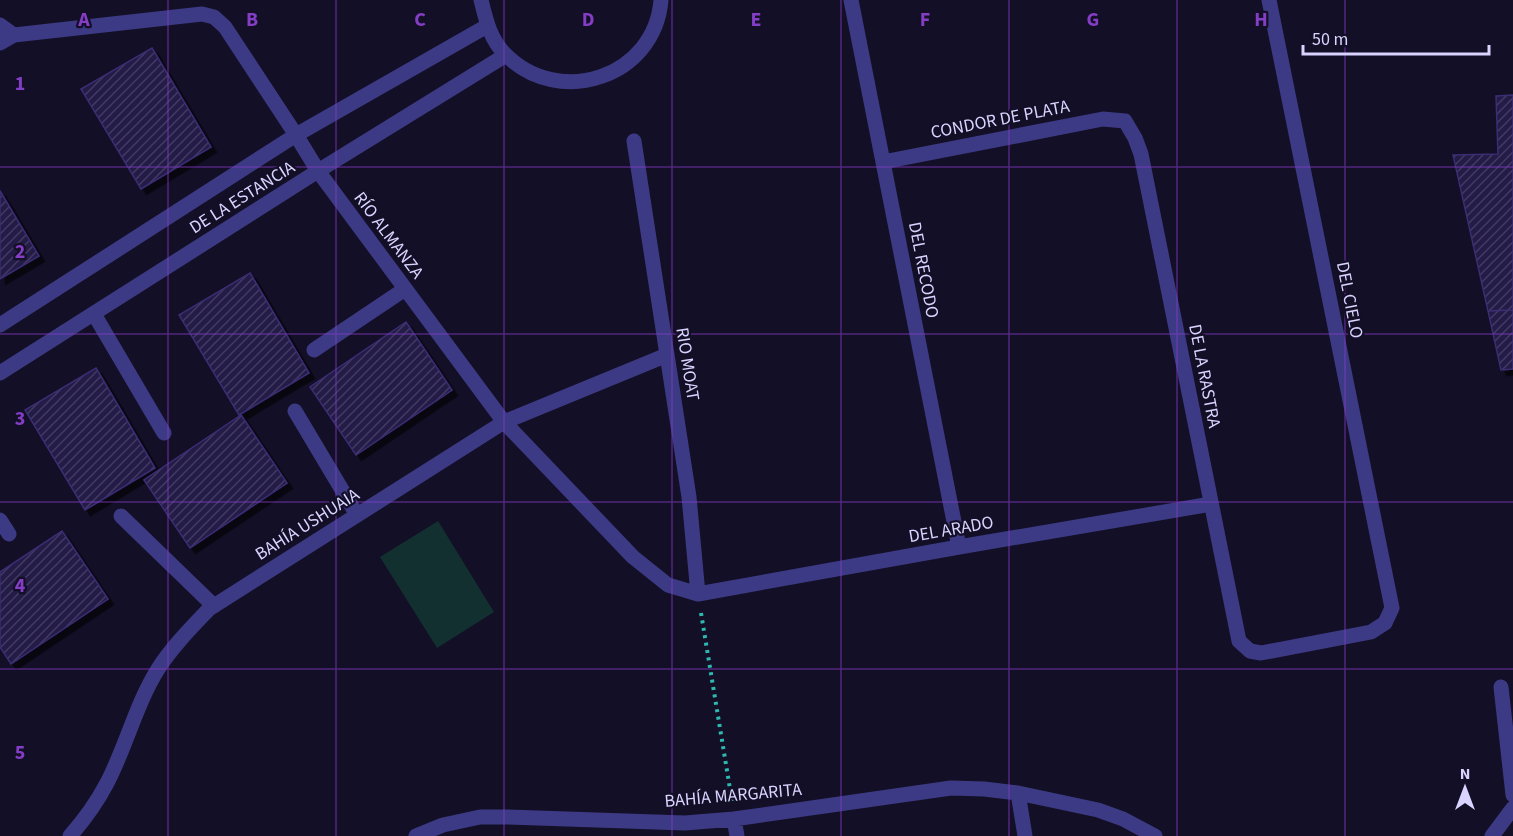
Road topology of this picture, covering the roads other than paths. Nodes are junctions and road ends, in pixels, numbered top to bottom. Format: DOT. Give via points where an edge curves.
graph roads {
  1 [pos="481,0"];
  2 [pos="661,0"];
  3 [pos="851,0"];
  4 [pos="1269,0"];
  5 [pos="0,25"];
  6 [pos="487,26"];
  7 [pos="14,35"];
  8 [pos="0,43"];
  9 [pos="506,55"];
  10 [pos="1125,121"];
  11 [pos="296,135"];
  12 [pos="634,141"];
  13 [pos="883,162"];
  14 [pos="318,171"];
  15 [pos="405,289"];
  16 [pos="94,314"];
  17 [pos="0,325"];
  18 [pos="314,350"];
  19 [pos="667,355"];
  20 [pos="0,374"];
  21 [pos="295,411"];
  22 [pos="504,422"];
  23 [pos="164,433"];
  24 [pos="1211,504"];
  25 [pos="357,515"];
  26 [pos="121,516"];
  27 [pos="0,520"];
  28 [pos="9,534"];
  29 [pos="959,547"];
  30 [pos="698,594"];
  31 [pos="214,606"];
  32 [pos="1239,641"];
  33 [pos="1501,687"];
  34 [pos="1018,793"];
  35 [pos="1513,795"];
  36 [pos="1513,808"];
  37 [pos="734,819"];
  38 [pos="70,836"];
  39 [pos="416,836"];
  40 [pos="737,836"];
  41 [pos="1025,836"];
  42 [pos="1155,836"];
  43 [pos="1492,836"];
  1 -- 6 [label="street"];
  2 -- 9 [label="street" via="654,30 637,55 614,72 586,81 557,81 529,72"];
  3 -- 13 [label="street, DEL RECODO"];
  4 -- 32 [label="street, DEL CIELO" via="1392,609 1384,623 1371,632 1261,653 1250,651"];
  5 -- 7 [label="street"];
  6 -- 9 [label="street"];
  6 -- 11 [label="street, DE LA ESTANCIA"];
  7 -- 8 [label="street"];
  7 -- 11 [label="street, RÍO ALMANZA" via="202,14 214,17 225,27"];
  9 -- 14 [label="street, DE LA ESTANCIA"];
  10 -- 13 [label="street, CONDOR DE PLATA" via="1103,119"];
  10 -- 24 [label="street, DE LA RASTRA" via="1141,154"];
  11 -- 14 [label="street, RÍO ALMANZA"];
  11 -- 17 [label="street, DE LA ESTANCIA"];
  12 -- 19 [label="street, RIO MOAT"];
  13 -- 29 [label="street, DEL RECODO"];
  14 -- 15 [label="street, RÍO ALMANZA"];
  14 -- 16 [label="street, DE LA ESTANCIA"];
  15 -- 18 [label="street"];
  15 -- 22 [label="street, RÍO ALMANZA"];
  16 -- 20 [label="street, DE LA ESTANCIA"];
  16 -- 23 [label="street"];
  19 -- 22 [label="street, BAHÍA USHUAIA"];
  19 -- 30 [label="street, RIO MOAT" via="689,496"];
  21 -- 25 [label="street"];
  22 -- 25 [label="street, BAHÍA USHUAIA"];
  22 -- 30 [label="street, RÍO ALMANZA" via="633,557 668,585"];
  24 -- 29 [label="street, DEL ARADO"];
  24 -- 32 [label="street, DE LA RASTRA"];
  25 -- 31 [label="street, BAHÍA USHUAIA"];
  26 -- 31 [label="street"];
  27 -- 28 [label="street"];
  29 -- 30 [label="street, DEL ARADO"];
  31 -- 38 [label="street, BAHÍA USHUAIA" via="181,638 158,669 108,782"];
  33 -- 35 [label="street"];
  34 -- 37 [label="street, BAHÍA MARGARITA" via="951,788"];
  34 -- 41 [label="street"];
  34 -- 42 [label="street, BAHÍA MARGARITA" via="1098,810"];
  36 -- 43 [label="street"];
  37 -- 39 [label="street, BAHÍA MARGARITA" via="685,823 480,818 443,825"];
  37 -- 40 [label="street"];
}
